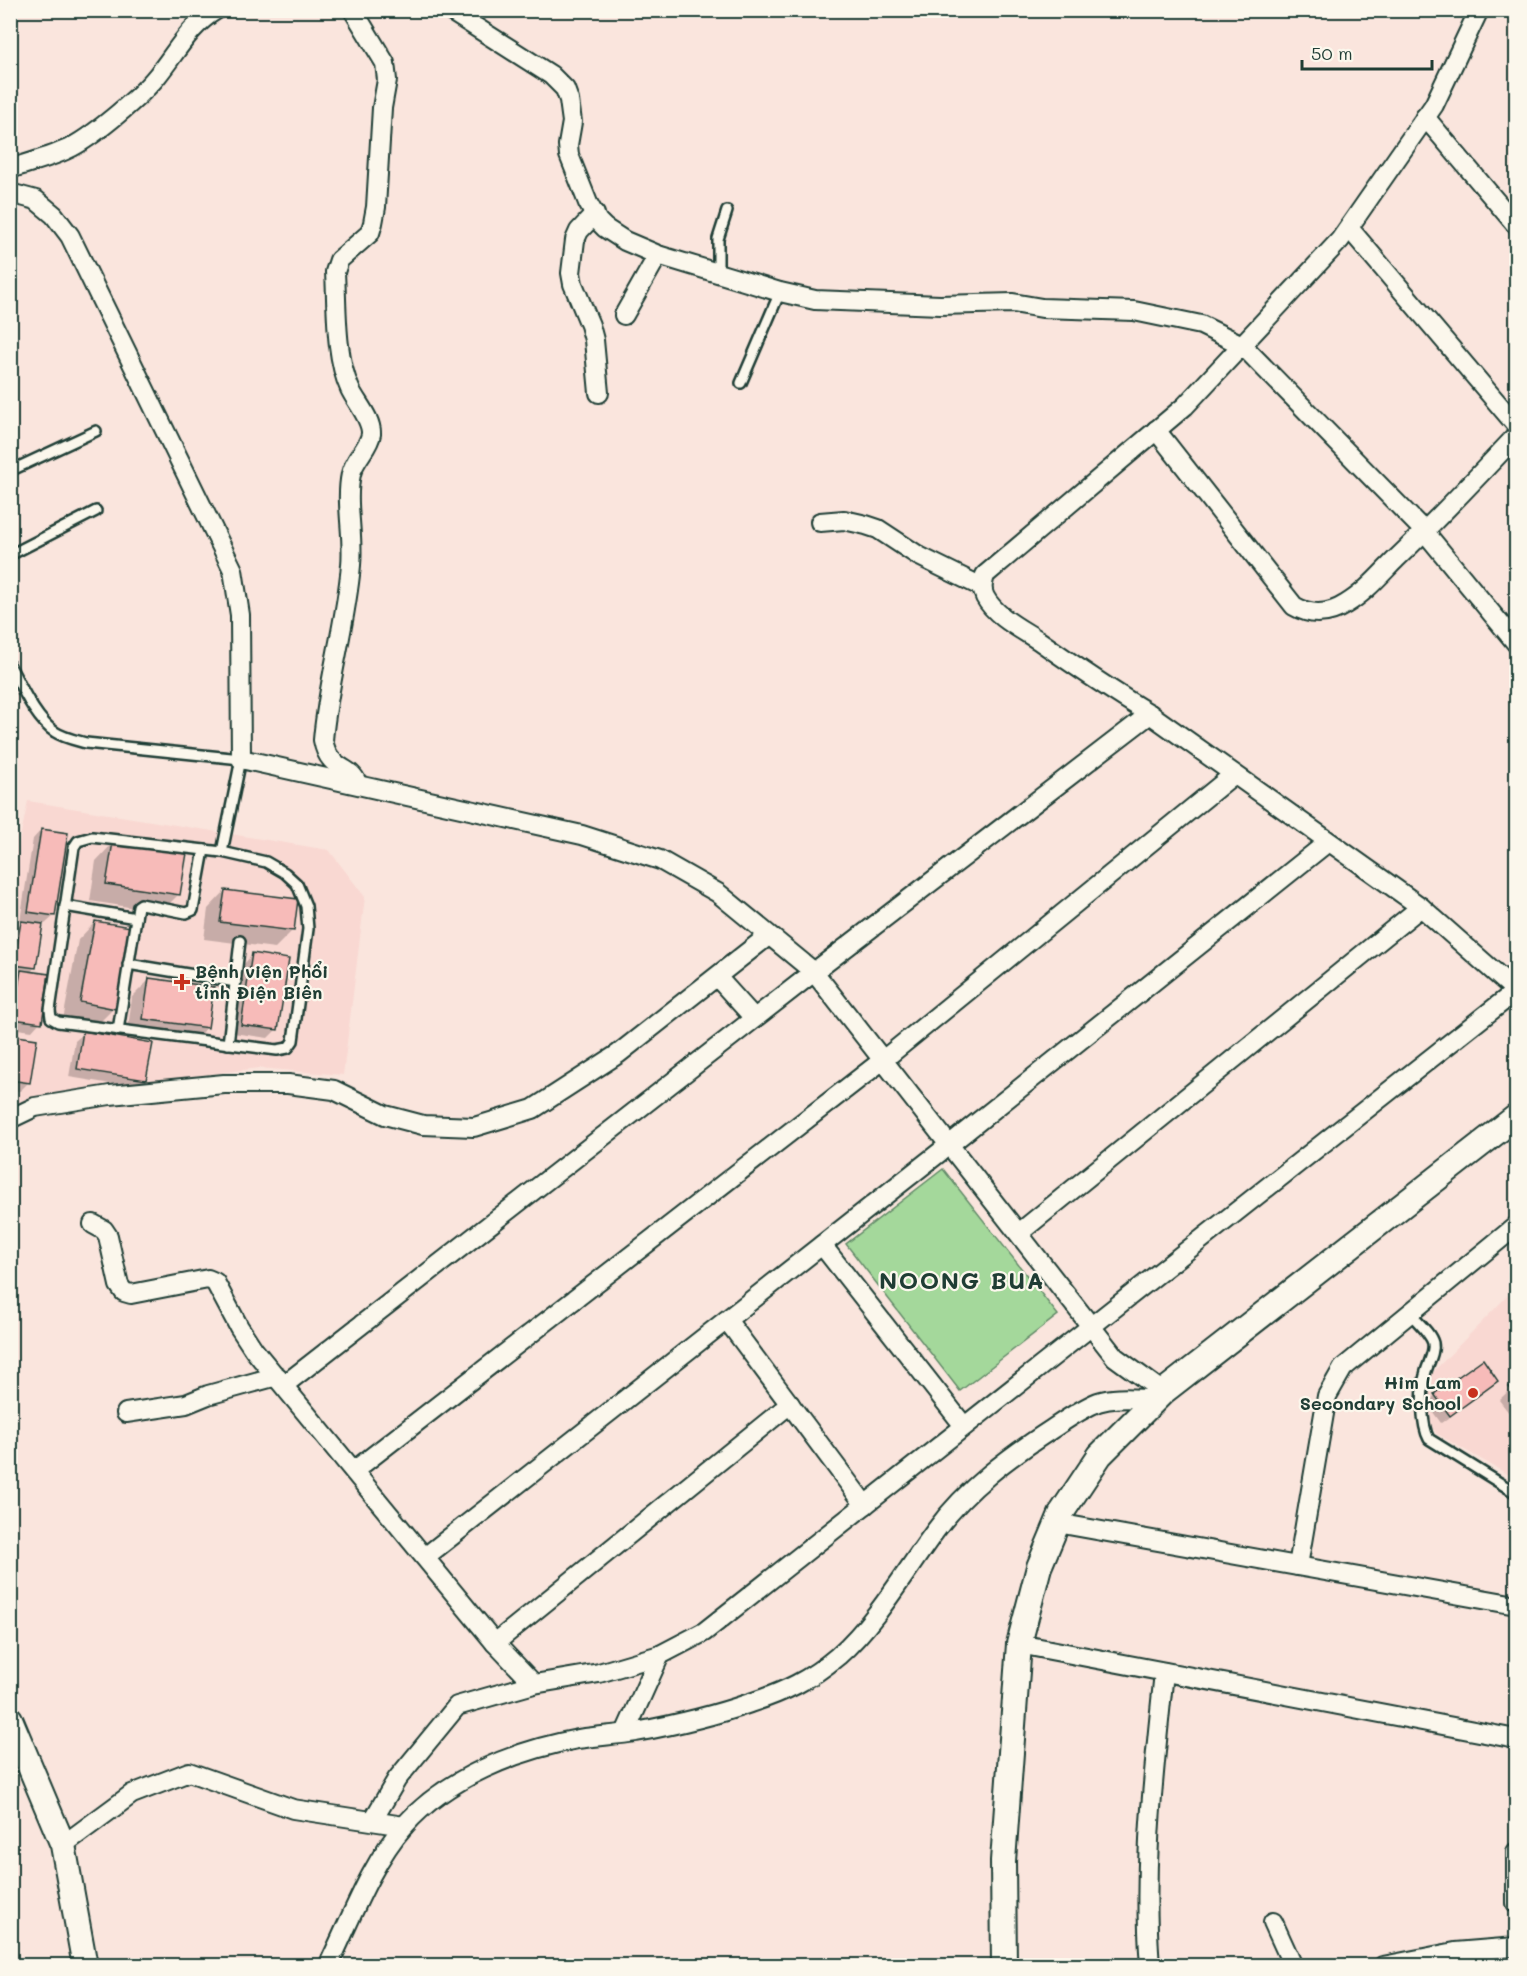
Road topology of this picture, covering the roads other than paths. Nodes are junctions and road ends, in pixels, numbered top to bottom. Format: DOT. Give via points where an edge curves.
graph roads {
  1 [pos="216,10"];
  2 [pos="353,10"];
  3 [pos="449,10"];
  4 [pos="1479,10"];
  5 [pos="1425,117"];
  6 [pos="10,170"];
  7 [pos="10,193"];
  8 [pos="727,211"];
  9 [pos="595,214"];
  10 [pos="1516,225"];
  11 [pos="1349,228"];
  12 [pos="658,255"];
  13 [pos="718,274"];
  14 [pos="780,292"];
  15 [pos="624,315"];
  16 [pos="1242,345"];
  17 [pos="741,383"];
  18 [pos="600,393"];
  19 [pos="1516,425"];
  20 [pos="1156,430"];
  21 [pos="96,431"];
  22 [pos="1516,436"];
  23 [pos="10,471"];
  24 [pos="96,511"];
  25 [pos="820,522"];
  26 [pos="1425,532"];
  27 [pos="10,555"];
  28 [pos="982,587"];
  29 [pos="1516,644"];
  30 [pos="10,666"];
  31 [pos="1150,714"];
  32 [pos="241,759"];
  33 [pos="1233,775"];
  34 [pos="357,785"];
  35 [pos="1328,842"];
  36 [pos="204,850"];
  37 [pos="222,852"];
  38 [pos="65,906"];
  39 [pos="1421,907"];
  40 [pos="136,918"];
  41 [pos="768,936"];
  42 [pos="240,941"];
  43 [pos="129,964"];
  44 [pos="814,972"];
  45 [pos="717,977"];
  46 [pos="236,982"];
  47 [pos="1516,991"];
  48 [pos="754,1018"];
  49 [pos="118,1030"];
  50 [pos="228,1044"];
  51 [pos="883,1060"];
  52 [pos="1516,1117"];
  53 [pos="10,1119"];
  54 [pos="949,1145"];
  55 [pos="93,1224"];
  56 [pos="1516,1226"];
  57 [pos="1019,1233"];
  58 [pos="822,1245"];
  59 [pos="1410,1313"];
  60 [pos="727,1320"];
  61 [pos="1091,1326"];
  62 [pos="280,1381"];
  63 [pos="1160,1395"];
  64 [pos="790,1404"];
  65 [pos="126,1413"];
  66 [pos="964,1426"];
  67 [pos="355,1470"];
  68 [pos="1516,1492"];
  69 [pos="865,1505"];
  70 [pos="1057,1523"];
  71 [pos="425,1557"];
  72 [pos="1298,1566"];
  73 [pos="1516,1605"];
  74 [pos="495,1643"];
  75 [pos="1018,1644"];
  76 [pos="660,1655"];
  77 [pos="1164,1672"];
  78 [pos="534,1684"];
  79 [pos="10,1719"];
  80 [pos="627,1730"];
  81 [pos="1516,1740"];
  82 [pos="373,1820"];
  83 [pos="404,1826"];
  84 [pos="63,1845"];
  85 [pos="1516,1852"];
  86 [pos="1516,1903"];
  87 [pos="1273,1922"];
  88 [pos="1516,1947"];
  89 [pos="85,1965"];
  90 [pos="328,1965"];
  91 [pos="1004,1965"];
  92 [pos="1150,1965"];
  93 [pos="1293,1965"];
  94 [pos="1383,1965"];
  1 -- 6 [label="street" via="190,31 138,96 100,126 71,147"];
  2 -- 34 [label="street" via="385,63 387,80 373,224 370,233 339,260 335,272 342,365 371,434 350,474 351,562 323,740 327,756 351,773"];
  3 -- 9 [label="street" via="551,75 565,89 572,122 569,155"];
  4 -- 5 [label="street"];
  5 -- 10 [label="street"];
  5 -- 11 [label="street"];
  7 -- 32 [label="street" via="36,200 70,236 233,570 240,615"];
  8 -- 13 [label="lane" via="718,239"];
  9 -- 12 [label="street" via="605,228 625,242"];
  9 -- 18 [label="street" via="575,240 571,273 594,340"];
  11 -- 16 [label="street"];
  11 -- 19 [label="street"];
  12 -- 13 [label="street"];
  12 -- 15 [label="street"];
  13 -- 14 [label="street"];
  14 -- 16 [label="street" via="815,300 939,305 1013,303 1042,308 1134,311 1201,326"];
  14 -- 17 [label="lane"];
  16 -- 20 [label="street" via="1185,406"];
  16 -- 26 [label="street"];
  20 -- 26 [label="street" via="1294,606 1304,612 1313,615 1345,605"];
  20 -- 28 [label="street" via="985,575"];
  21 -- 23 [label="lane"];
  22 -- 26 [label="street"];
  24 -- 27 [label="lane"];
  25 -- 28 [label="street" via="857,521"];
  26 -- 29 [label="street"];
  28 -- 31 [label="street" via="993,607 1017,626"];
  30 -- 32 [label="lane" via="46,726 67,738"];
  31 -- 33 [label="street"];
  31 -- 44 [label="street"];
  32 -- 34 [label="street"];
  32 -- 37 [label="lane"];
  33 -- 35 [label="street"];
  33 -- 51 [label="street"];
  34 -- 41 [label="street" via="582,835 660,860 718,893"];
  35 -- 39 [label="street"];
  35 -- 54 [label="street"];
  36 -- 37 [label="lane"];
  36 -- 38 [label="lane" via="84,838 74,847"];
  36 -- 40 [label="lane" via="194,910 186,913 141,904"];
  37 -- 50 [label="lane" via="266,862 285,873 297,885 306,906 308,929 293,1041 288,1048 277,1050"];
  38 -- 40 [label="lane"];
  38 -- 49 [label="lane" via="51,1018"];
  39 -- 47 [label="street"];
  39 -- 57 [label="street"];
  40 -- 43 [label="lane"];
  41 -- 44 [label="street"];
  41 -- 45 [label="street"];
  42 -- 46 [label="lane"];
  43 -- 46 [label="lane"];
  43 -- 49 [label="lane"];
  44 -- 48 [label="street"];
  44 -- 51 [label="street"];
  45 -- 48 [label="street"];
  45 -- 53 [label="street" via="618,1054 533,1109 474,1127 423,1125 385,1115 334,1090 288,1084 224,1083 110,1095 35,1107"];
  46 -- 50 [label="lane"];
  47 -- 61 [label="street"];
  48 -- 62 [label="street"];
  49 -- 50 [label="lane"];
  51 -- 54 [label="street"];
  51 -- 67 [label="street"];
  52 -- 63 [label="street"];
  54 -- 57 [label="street"];
  54 -- 58 [label="street"];
  55 -- 62 [label="street" via="108,1236 124,1292 131,1294 208,1279 215,1282 254,1350"];
  56 -- 59 [label="street"];
  57 -- 61 [label="street"];
  58 -- 60 [label="street"];
  58 -- 66 [label="street"];
  59 -- 68 [label="lane" via="1433,1343 1424,1377 1424,1430 1429,1439"];
  59 -- 72 [label="street" via="1343,1368 1327,1396"];
  60 -- 64 [label="street"];
  60 -- 71 [label="street"];
  61 -- 63 [label="street" via="1115,1357"];
  61 -- 66 [label="street"];
  62 -- 65 [label="street" via="218,1392 186,1404"];
  62 -- 67 [label="street"];
  63 -- 70 [label="street" via="1100,1455"];
  63 -- 80 [label="street" via="1118,1398 1080,1411 1023,1448 982,1481 937,1528 872,1618 814,1676 781,1693 725,1711 678,1724"];
  64 -- 69 [label="street"];
  64 -- 74 [label="street"];
  66 -- 69 [label="street"];
  67 -- 71 [label="street"];
  69 -- 76 [label="street" via="704,1632"];
  70 -- 72 [label="street"];
  70 -- 75 [label="street" via="1039,1567"];
  71 -- 74 [label="street"];
  72 -- 73 [label="street"];
  74 -- 78 [label="street"];
  75 -- 77 [label="street"];
  75 -- 91 [label="street" via="1004,1861"];
  76 -- 78 [label="street"];
  76 -- 80 [label="street"];
  77 -- 81 [label="street"];
  77 -- 92 [label="street" via="1148,1830 1146,1917"];
  78 -- 82 [label="street" via="457,1706 397,1779"];
  79 -- 84 [label="street"];
  80 -- 83 [label="street" via="576,1740 483,1768 427,1803"];
  82 -- 83 [label="street"];
  82 -- 84 [label="street" via="293,1809 189,1772 132,1794"];
  83 -- 90 [label="street" via="385,1852"];
  84 -- 89 [label="street"];
  85 -- 86 [label="street"];
  87 -- 93 [label="street"];
  88 -- 94 [label="street" via="1455,1952"];
}
